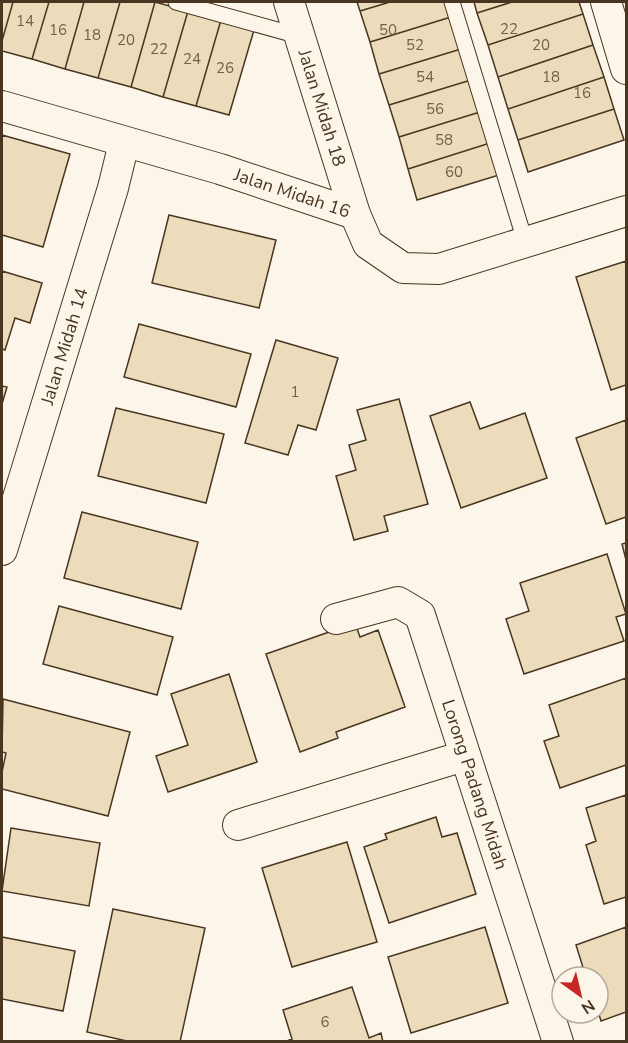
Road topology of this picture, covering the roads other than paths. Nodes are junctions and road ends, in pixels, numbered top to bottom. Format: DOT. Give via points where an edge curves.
graph roads {
  1 [pos="176,2"];
  2 [pos="289,2"];
  3 [pos="452,2"];
  4 [pos="609,2"];
  5 [pos="299,36"];
  6 [pos="627,69"];
  7 [pos="2,106"];
  8 [pos="124,143"];
  9 [pos="627,211"];
  10 [pos="355,214"];
  11 [pos="525,241"];
  12 [pos="2,550"];
  13 [pos="336,619"];
  14 [pos="464,756"];
  15 [pos="238,825"];
  16 [pos="558,1041"];
  1 -- 5 [label="lane"];
  2 -- 5 [label="street, Jalan Midah 18"];
  3 -- 11 [label="lane"];
  4 -- 6 [label="street"];
  5 -- 10 [label="street, Jalan Midah 18"];
  7 -- 8 [label="street, Jalan Midah 16"];
  8 -- 10 [label="street, Jalan Midah 16" via="220,169"];
  8 -- 12 [label="street, Jalan Midah 14"];
  9 -- 11 [label="street, Jalan Midah 16"];
  10 -- 11 [label="street, Jalan Midah 16" via="368,244 403,268 439,269"];
  13 -- 14 [label="street, Lorong Padang Midah" via="398,602 420,615"];
  14 -- 15 [label="street"];
  14 -- 16 [label="street, Lorong Padang Midah"];
}
